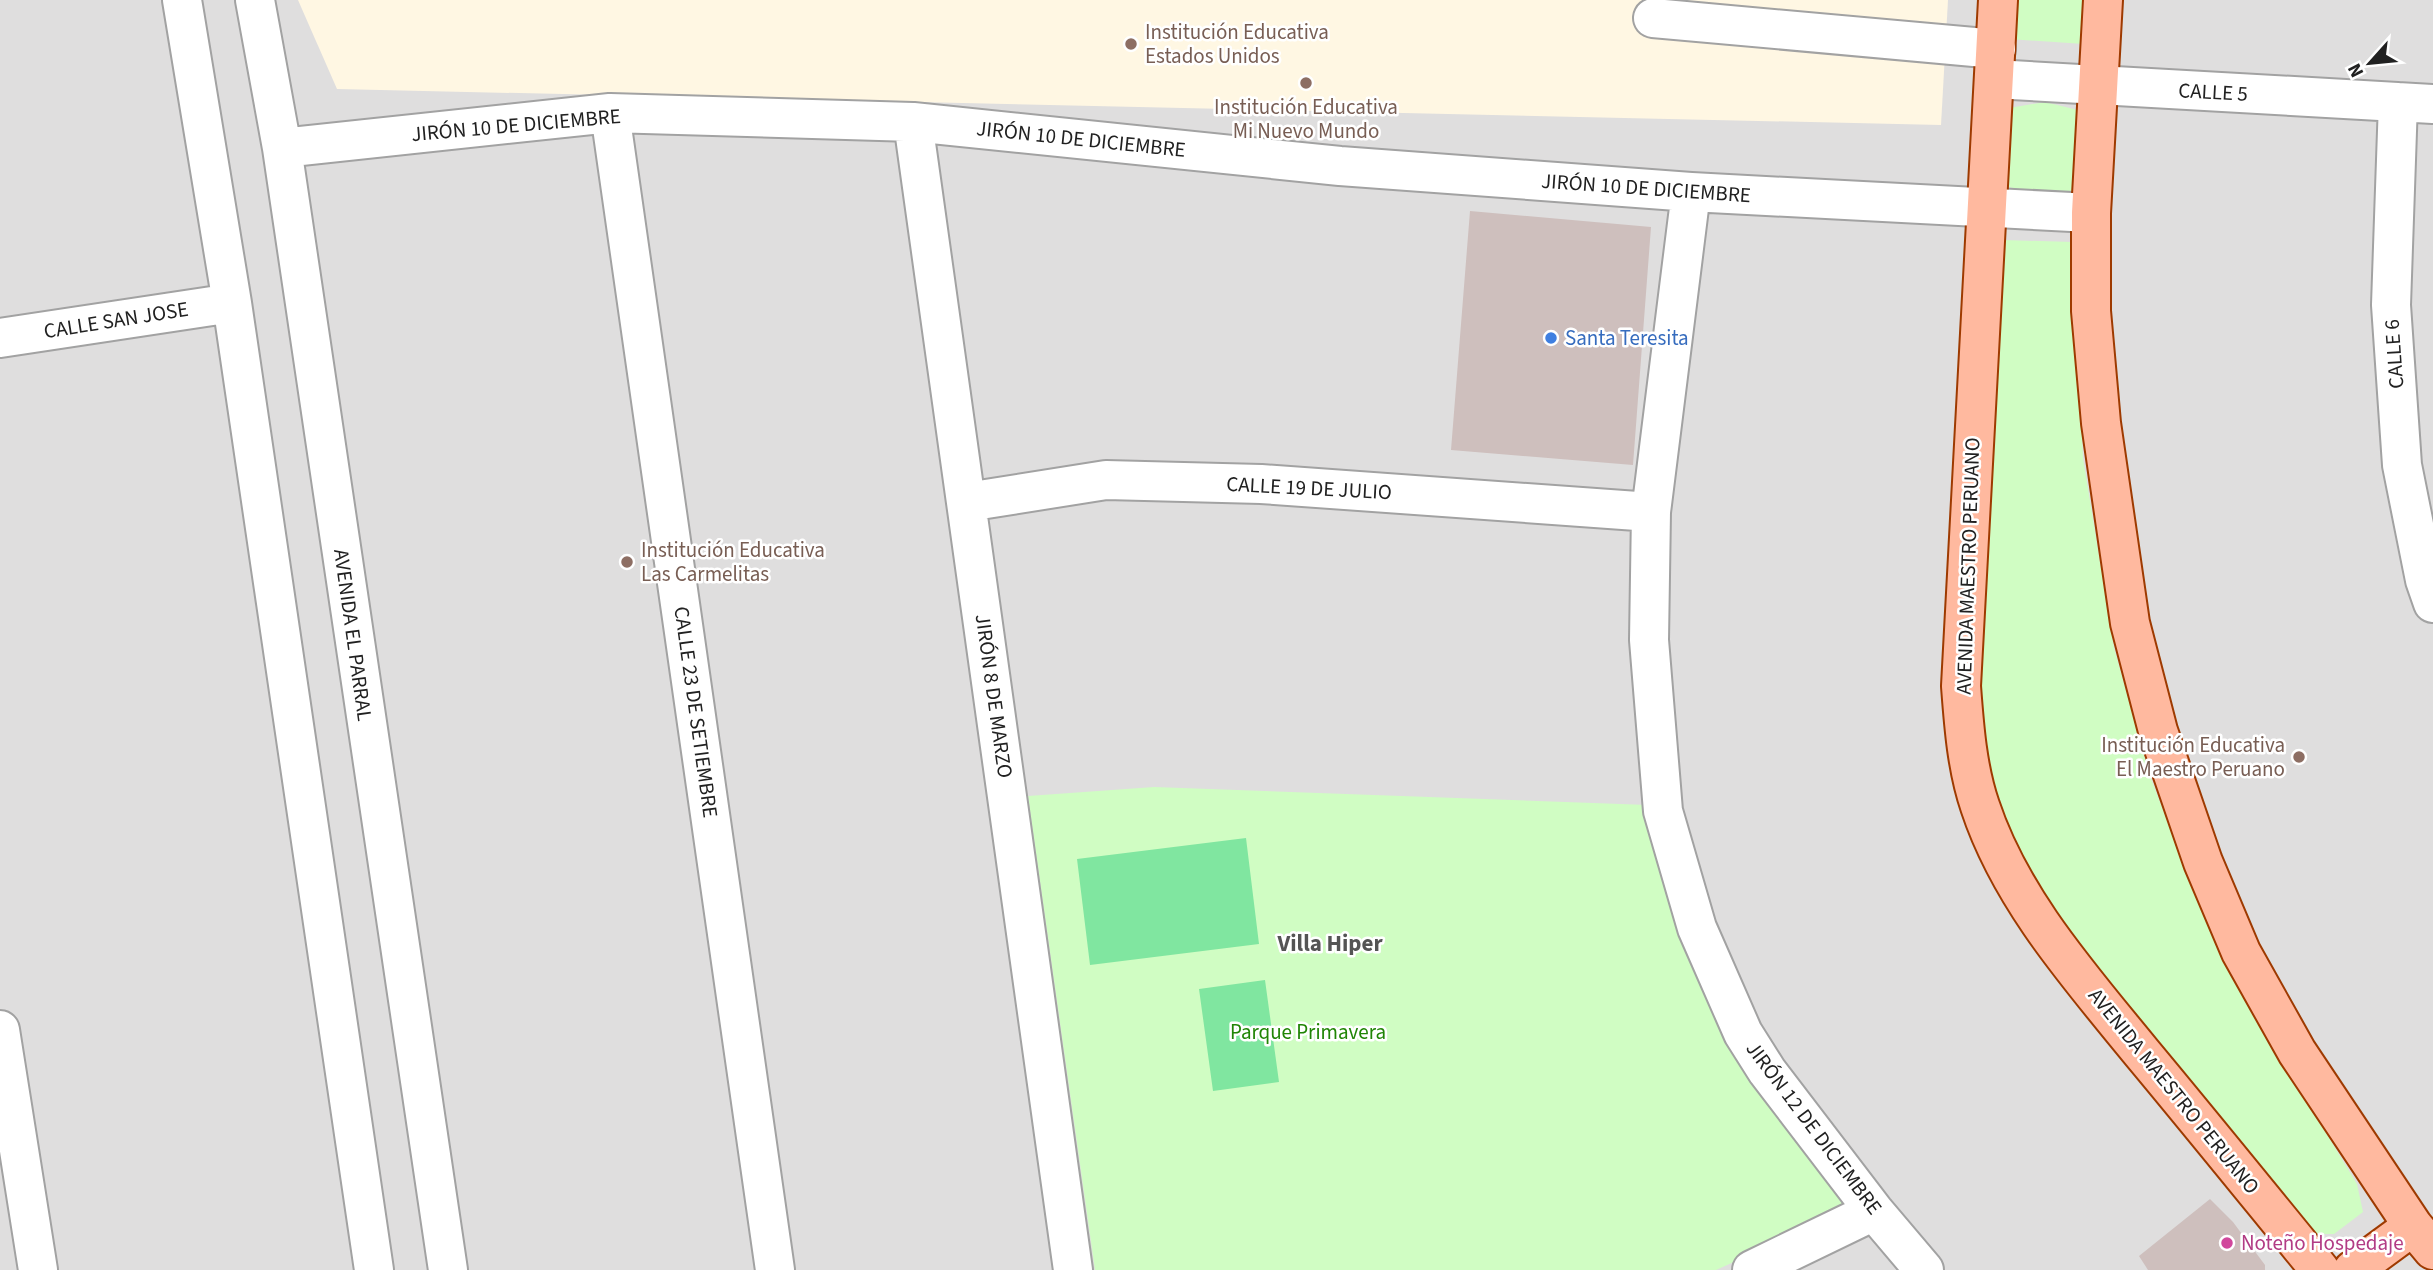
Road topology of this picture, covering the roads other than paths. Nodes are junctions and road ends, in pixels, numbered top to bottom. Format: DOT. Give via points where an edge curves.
graph roads {
  1 [pos="183,0"];
  2 [pos="255,0"];
  3 [pos="1998,0"];
  4 [pos="2103,0"];
  5 [pos="1653,18"];
  6 [pos="1995,64"];
  7 [pos="2097,85"];
  8 [pos="2416,103"];
  9 [pos="610,113"];
  10 [pos="913,122"];
  11 [pos="282,148"];
  12 [pos="1691,192"];
  13 [pos="1986,207"];
  14 [pos="2091,213"];
  15 [pos="232,303"];
  16 [pos="0,338"];
  17 [pos="967,502"];
  18 [pos="1651,512"];
  19 [pos="2433,603"];
  20 [pos="0,1030"];
  21 [pos="1874,1211"];
  22 [pos="16,1232"];
  23 [pos="2426,1234"];
  24 [pos="38,1270"];
  25 [pos="374,1270"];
  26 [pos="448,1270"];
  27 [pos="775,1270"];
  28 [pos="1073,1270"];
  29 [pos="1752,1270"];
  30 [pos="1924,1270"];
  31 [pos="2320,1270"];
  32 [pos="2353,1270"];
  1 -- 15 [label="street"];
  2 -- 11 [label="street, AVENIDA EL PARRAL"];
  3 -- 6 [label="main road, AVENIDA MAESTRO PERUANO"];
  4 -- 7 [label="main road"];
  5 -- 6 [label="street, CALLE 5"];
  6 -- 7 [label="street, CALLE 5"];
  6 -- 13 [label="main road, AVENIDA MAESTRO PERUANO"];
  7 -- 8 [label="street, CALLE 5"];
  7 -- 14 [label="main road"];
  8 -- 19 [label="street, CALLE 6" via="2391,305 2402,465"];
  9 -- 10 [label="street, JIRÓN 10 DE DICIEMBRE"];
  9 -- 11 [label="street, JIRÓN 10 DE DICIEMBRE"];
  9 -- 27 [label="street, CALLE 23 DE SETIEMBRE"];
  10 -- 12 [label="street, JIRÓN 10 DE DICIEMBRE" via="1340,166"];
  10 -- 17 [label="street, JIRÓN 8 DE MARZO"];
  11 -- 26 [label="street, AVENIDA EL PARRAL"];
  12 -- 13 [label="street, JIRÓN 10 DE DICIEMBRE"];
  12 -- 18 [label="street, JIRÓN 12 DE DICIEMBRE"];
  13 -- 14 [label="street, JIRÓN 10 DE DICIEMBRE"];
  13 -- 31 [label="main road, AVENIDA MAESTRO PERUANO" via="1961,686 1966,745 1980,806 2007,869 2036,917"];
  14 -- 23 [label="main road" via="2091,311 2101,423 2130,624 2158,731 2203,862 2241,953 2297,1052"];
  15 -- 16 [label="street, CALLE SAN JOSE"];
  15 -- 25 [label="street"];
  17 -- 18 [label="street, CALLE 19 DE JULIO" via="1107,480 1261,484"];
  17 -- 28 [label="street, JIRÓN 8 DE MARZO"];
  18 -- 21 [label="street, JIRÓN 12 DE DICIEMBRE" via="1649,640 1663,811 1697,928 1743,1033 1761,1062"];
  20 -- 22 [label="street"];
  21 -- 29 [label="street"];
  21 -- 30 [label="street, JIRÓN 12 DE DICIEMBRE"];
  22 -- 24 [label="street"];
  23 -- 32 [label="main road"];
}
